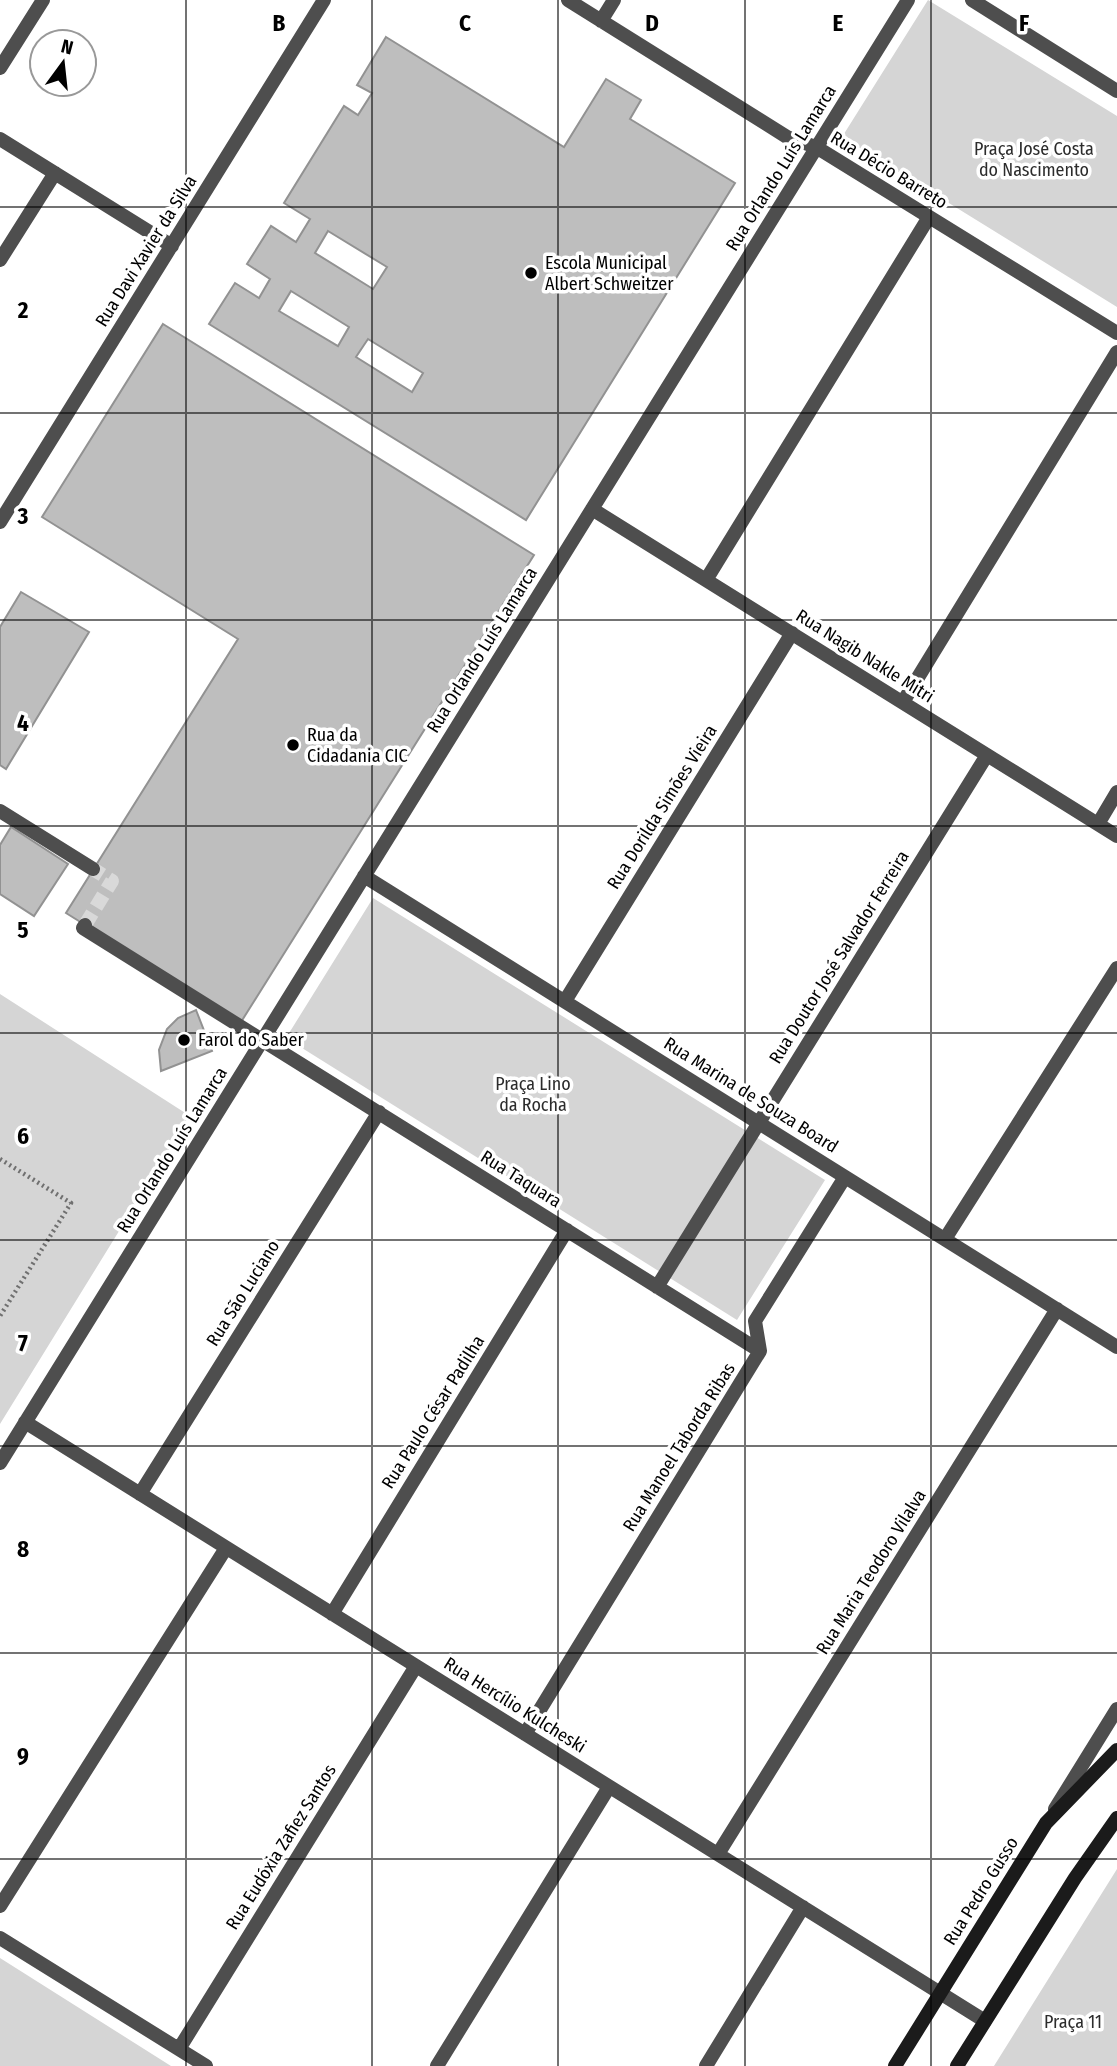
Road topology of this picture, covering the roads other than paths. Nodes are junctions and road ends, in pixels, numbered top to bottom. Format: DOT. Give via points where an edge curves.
graph roads {
  1 [pos="43,0"];
  2 [pos="324,0"];
  3 [pos="568,0"];
  4 [pos="614,0"];
  5 [pos="908,0"];
  6 [pos="972,0"];
  7 [pos="601,21"];
  8 [pos="0,68"];
  9 [pos="1117,91"];
  10 [pos="0,139"];
  11 [pos="816,147"];
  12 [pos="55,173"];
  13 [pos="929,217"];
  14 [pos="172,246"];
  15 [pos="0,260"];
  16 [pos="1117,333"];
  17 [pos="1117,352"];
  18 [pos="592,509"];
  19 [pos="0,522"];
  20 [pos="706,580"];
  21 [pos="792,633"];
  22 [pos="903,702"];
  23 [pos="987,755"];
  24 [pos="1117,792"];
  25 [pos="0,811"];
  26 [pos="1098,824"];
  27 [pos="1117,836"];
  28 [pos="93,869"];
  29 [pos="364,876"];
  30 [pos="85,925"];
  31 [pos="1117,968"];
  32 [pos="565,1001"];
  33 [pos="262,1040"];
  34 [pos="379,1112"];
  35 [pos="758,1122"];
  36 [pos="845,1177"];
  37 [pos="567,1230"];
  38 [pos="945,1239"];
  39 [pos="657,1287"];
  40 [pos="1056,1309"];
  41 [pos="1117,1347"];
  42 [pos="760,1351"];
  43 [pos="25,1422"];
  44 [pos="0,1463"];
  45 [pos="140,1494"];
  46 [pos="226,1548"];
  47 [pos="332,1614"];
  48 [pos="416,1666"];
  49 [pos="1117,1709"];
  50 [pos="525,1734"];
  51 [pos="1117,1750"];
  52 [pos="609,1787"];
  53 [pos="1117,1818"];
  54 [pos="1046,1823"];
  55 [pos="718,1854"];
  56 [pos="0,1906"];
  57 [pos="803,1907"];
  58 [pos="0,1938"];
  59 [pos="941,1993"];
  60 [pos="985,2021"];
  61 [pos="179,2049"];
  62 [pos="206,2066"];
  63 [pos="437,2066"];
  64 [pos="706,2066"];
  65 [pos="895,2066"];
  66 [pos="957,2066"];
  1 -- 8 [label="street"];
  2 -- 14 [label="street, Rua Davi Xavier da Silva"];
  3 -- 7 [label="street, Rua Décio Barreto"];
  4 -- 7 [label="street"];
  5 -- 11 [label="street, Rua Orlando Luís Lamarca"];
  6 -- 9 [label="street"];
  7 -- 11 [label="street, Rua Décio Barreto" via="787,137"];
  10 -- 12 [label="street"];
  11 -- 13 [label="street, Rua Décio Barreto"];
  11 -- 18 [label="street, Rua Orlando Luís Lamarca"];
  12 -- 14 [label="street"];
  12 -- 15 [label="street"];
  13 -- 16 [label="street, Rua Décio Barreto"];
  13 -- 20 [label="street"];
  14 -- 19 [label="street, Rua Davi Xavier da Silva"];
  17 -- 22 [label="street"];
  18 -- 20 [label="street, Rua Nagib Nakle Mitri"];
  18 -- 29 [label="street, Rua Orlando Luís Lamarca"];
  20 -- 21 [label="street, Rua Nagib Nakle Mitri"];
  21 -- 22 [label="street, Rua Nagib Nakle Mitri"];
  21 -- 32 [label="street, Rua Dorilda Simões Vieira"];
  22 -- 23 [label="street, Rua Nagib Nakle Mitri"];
  23 -- 26 [label="street, Rua Nagib Nakle Mitri"];
  23 -- 35 [label="street, Rua Doutor José Salvador Ferreira"];
  24 -- 26 [label="street"];
  25 -- 28 [label="street"];
  26 -- 27 [label="street, Rua Nagib Nakle Mitri"];
  29 -- 32 [label="street, Rua Marina de Souza Board"];
  29 -- 33 [label="street, Rua Orlando Luís Lamarca"];
  30 -- 33 [label="street" via="83,928"];
  31 -- 38 [label="street"];
  32 -- 35 [label="street, Rua Marina de Souza Board"];
  33 -- 34 [label="street, Rua Taquara"];
  33 -- 43 [label="street, Rua Orlando Luís Lamarca"];
  34 -- 37 [label="street, Rua Taquara"];
  34 -- 45 [label="street, Rua São Luciano"];
  35 -- 36 [label="street, Rua Marina de Souza Board"];
  35 -- 39 [label="street, Rua Doutor José Salvador Ferreira"];
  36 -- 38 [label="street, Rua Marina de Souza Board"];
  36 -- 42 [label="street" via="755,1321"];
  37 -- 39 [label="street, Rua Taquara"];
  37 -- 47 [label="street, Rua Paulo César Padilha"];
  38 -- 40 [label="street, Rua Marina de Souza Board"];
  39 -- 42 [label="street, Rua Taquara"];
  40 -- 41 [label="street, Rua Marina de Souza Board"];
  40 -- 55 [label="street, Rua Maria Teodoro Vilalva"];
  42 -- 50 [label="street, Rua Manoel Taborda Ribas"];
  43 -- 44 [label="street, Rua Orlando Luís Lamarca"];
  43 -- 45 [label="street, Rua Hercílio Kulcheski"];
  45 -- 46 [label="street, Rua Hercílio Kulcheski"];
  46 -- 47 [label="street, Rua Hercílio Kulcheski"];
  46 -- 56 [label="street"];
  47 -- 48 [label="street, Rua Hercílio Kulcheski"];
  48 -- 50 [label="street, Rua Hercílio Kulcheski"];
  48 -- 61 [label="street, Rua Eudóxia Zafiez Santos"];
  49 -- 54 [label="street"];
  50 -- 52 [label="street, Rua Hercílio Kulcheski"];
  51 -- 54 [label="main road, Rua Pedro Gusso"];
  52 -- 55 [label="street, Rua Hercílio Kulcheski"];
  52 -- 63 [label="street"];
  53 -- 60 [label="main road"];
  54 -- 59 [label="main road, Rua Pedro Gusso"];
  55 -- 57 [label="street, Rua Hercílio Kulcheski"];
  57 -- 59 [label="street, Rua Hercílio Kulcheski"];
  57 -- 64 [label="street"];
  58 -- 61 [label="street"];
  59 -- 60 [label="street, Rua Hercílio Kulcheski"];
  59 -- 65 [label="main road, Rua Pedro Gusso"];
  60 -- 66 [label="main road"];
  61 -- 62 [label="street"];
}
